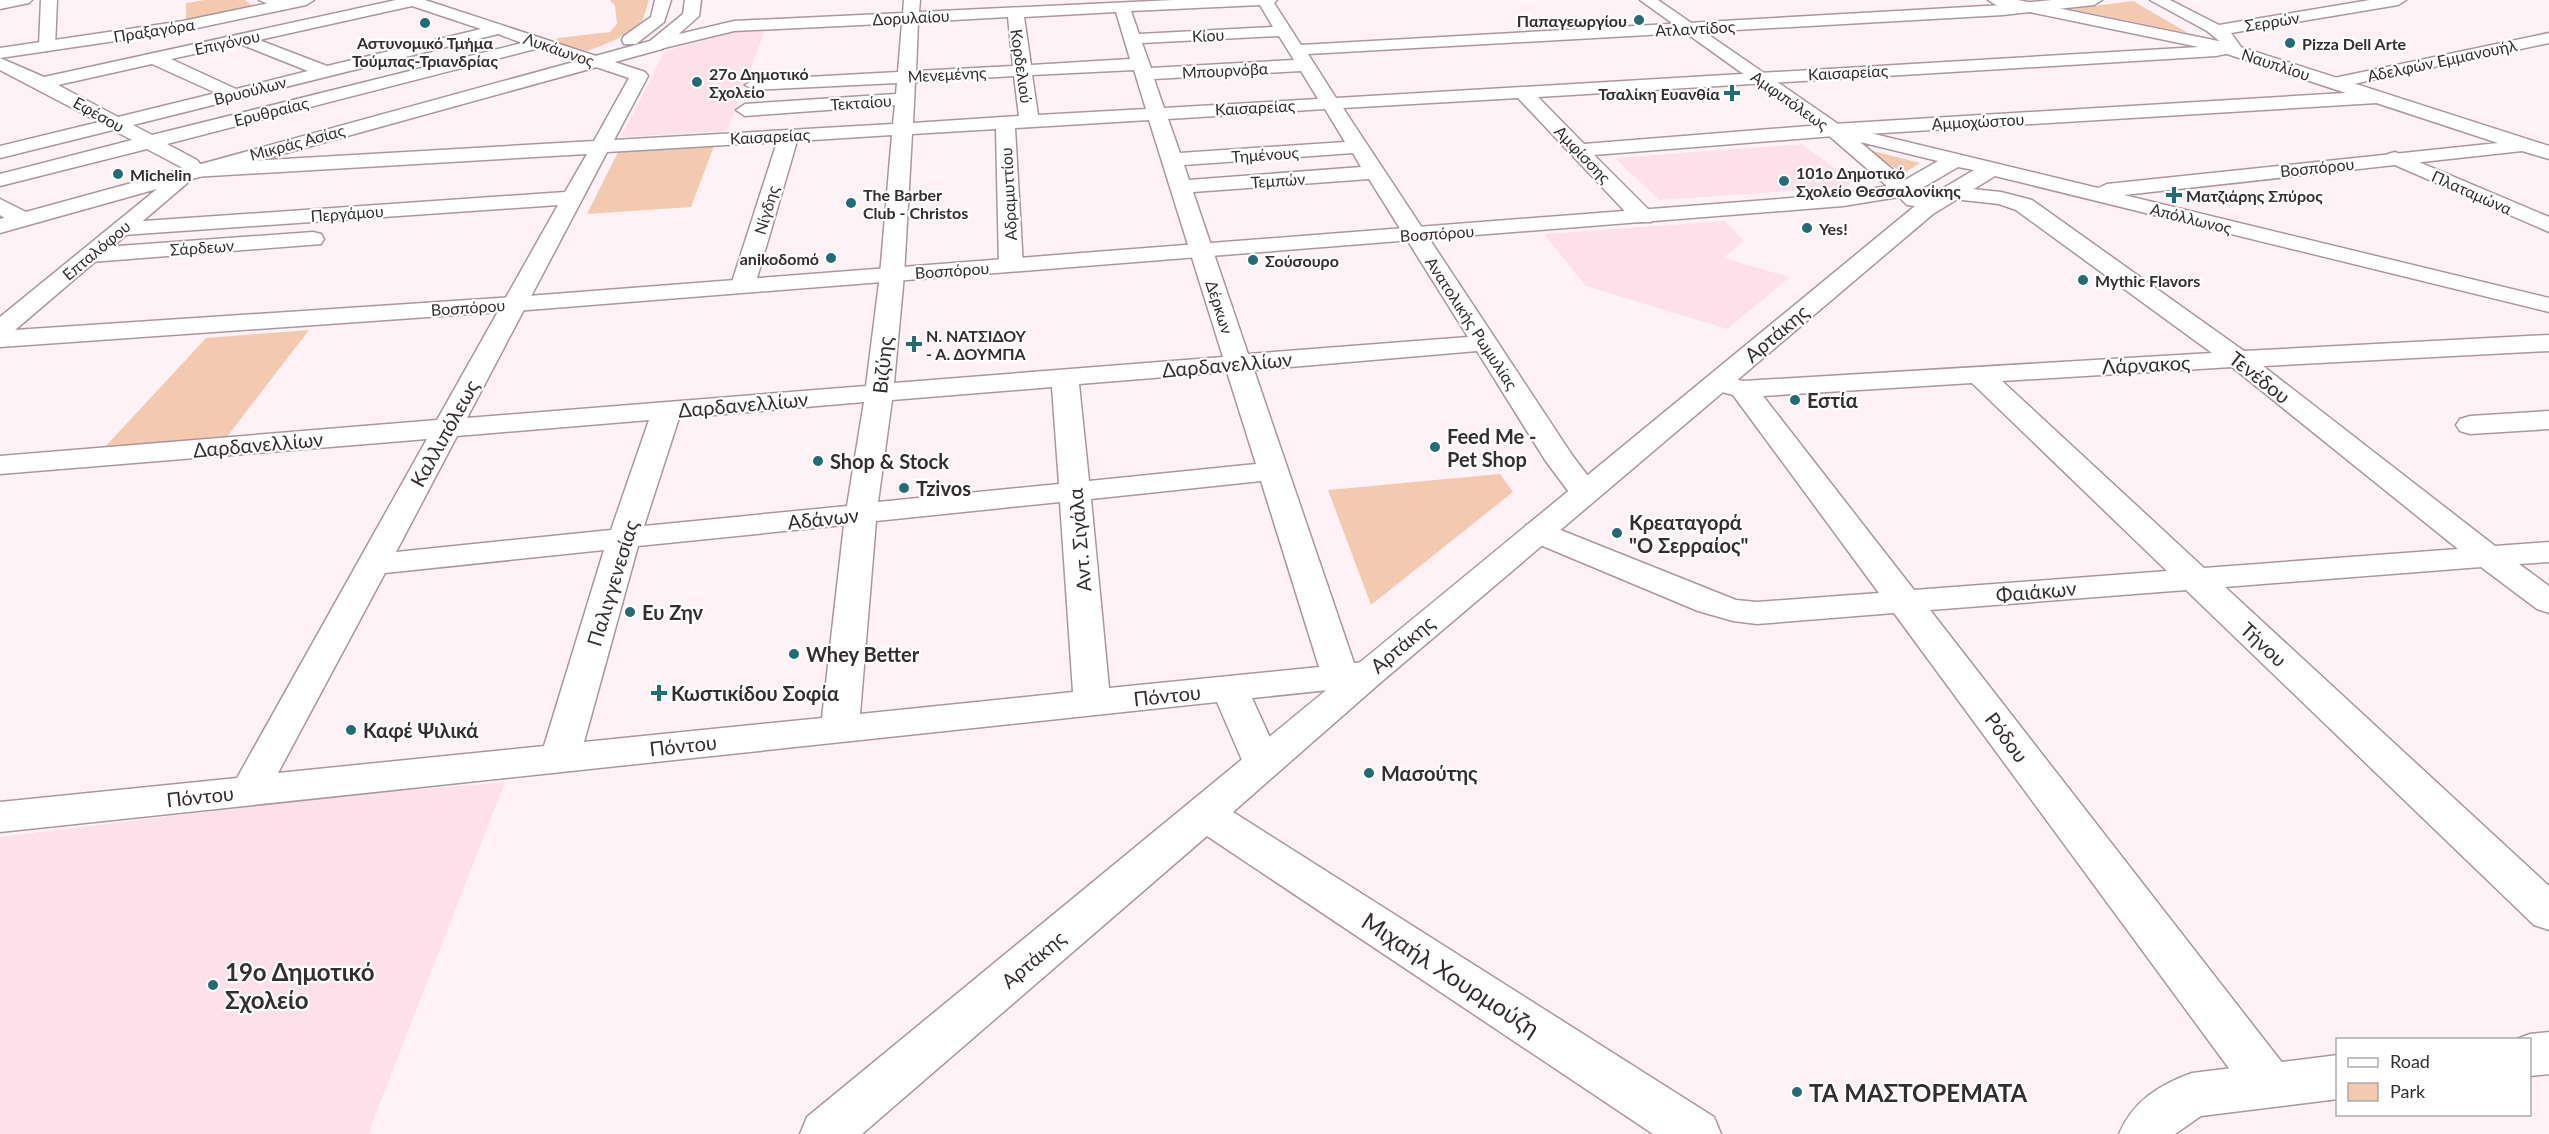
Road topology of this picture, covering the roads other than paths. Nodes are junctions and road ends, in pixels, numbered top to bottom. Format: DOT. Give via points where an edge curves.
graph roads {
  1 [pos="24,0"];
  2 [pos="49,0"];
  3 [pos="306,0"];
  4 [pos="411,0"];
  5 [pos="663,0"];
  6 [pos="693,0"];
  7 [pos="1264,0"];
  8 [pos="1269,0"];
  9 [pos="1648,0"];
  10 [pos="1996,0"];
  11 [pos="2094,0"];
  12 [pos="2158,0"];
  13 [pos="2398,0"];
  14 [pos="274,3"];
  15 [pos="0,4"];
  16 [pos="1122,7"];
  17 [pos="2034,8"];
  18 [pos="1015,12"];
  19 [pos="911,16"];
  20 [pos="332,19"];
  21 [pos="734,26"];
  22 [pos="1688,28"];
  23 [pos="500,29"];
  24 [pos="364,30"];
  25 [pos="2217,30"];
  26 [pos="772,37"];
  27 [pos="385,38"];
  28 [pos="2549,38"];
  29 [pos="242,39"];
  30 [pos="1133,39"];
  31 [pos="541,43"];
  32 [pos="656,45"];
  33 [pos="47,46"];
  34 [pos="417,49"];
  35 [pos="1295,49"];
  36 [pos="2230,49"];
  37 [pos="1020,51"];
  38 [pos="997,52"];
  39 [pos="0,53"];
  40 [pos="930,56"];
  41 [pos="154,58"];
  42 [pos="595,61"];
  43 [pos="904,61"];
  44 [pos="4,68"];
  45 [pos="1142,69"];
  46 [pos="1023,70"];
  47 [pos="326,72"];
  48 [pos="639,76"];
  49 [pos="1759,78"];
  50 [pos="42,83"];
  51 [pos="2334,83"];
  52 [pos="754,85"];
  53 [pos="1522,91"];
  54 [pos="234,94"];
  55 [pos="2377,97"];
  56 [pos="905,99"];
  57 [pos="1330,103"];
  58 [pos="745,110"];
  59 [pos="1157,113"];
  60 [pos="1029,120"];
  61 [pos="1005,122"];
  62 [pos="116,123"];
  63 [pos="903,128"];
  64 [pos="1834,130"];
  65 [pos="789,135"];
  66 [pos="2549,140"];
  67 [pos="147,141"];
  68 [pos="286,146"];
  69 [pos="600,146"];
  70 [pos="2527,146"];
  71 [pos="1359,147"];
  72 [pos="1578,150"];
  73 [pos="0,152"];
  74 [pos="2549,153"];
  75 [pos="2395,158"];
  76 [pos="1172,160"];
  77 [pos="1955,160"];
  78 [pos="280,165"];
  79 [pos="1991,169"];
  80 [pos="193,171"];
  81 [pos="1375,172"];
  82 [pos="0,180"];
  83 [pos="1181,187"];
  84 [pos="1904,190"];
  85 [pos="2084,192"];
  86 [pos="1952,193"];
  87 [pos="112,194"];
  88 [pos="163,195"];
  89 [pos="572,198"];
  90 [pos="0,206"];
  91 [pos="1925,209"];
  92 [pos="1643,217"];
  93 [pos="22,219"];
  94 [pos="2549,225"];
  95 [pos="0,226"];
  96 [pos="123,228"];
  97 [pos="1415,234"];
  98 [pos="313,239"];
  99 [pos="1202,250"];
  100 [pos="91,255"];
  101 [pos="1011,266"];
  102 [pos="892,275"];
  103 [pos="743,285"];
  104 [pos="514,304"];
  105 [pos="2549,305"];
  106 [pos="0,330"];
  107 [pos="0,339"];
  108 [pos="1485,343"];
  109 [pos="2549,343"];
  110 [pos="2238,359"];
  111 [pos="1238,363"];
  112 [pos="1979,375"];
  113 [pos="1065,378"];
  114 [pos="1730,385"];
  115 [pos="879,393"];
  116 [pos="667,410"];
  117 [pos="2549,420"];
  118 [pos="2470,425"];
  119 [pos="446,429"];
  120 [pos="0,465"];
  121 [pos="1274,471"];
  122 [pos="1075,492"];
  123 [pos="1585,492"];
  124 [pos="861,514"];
  125 [pos="1537,532"];
  126 [pos="624,538"];
  127 [pos="2549,552"];
  128 [pos="2488,557"];
  129 [pos="372,564"];
  130 [pos="2194,578"];
  131 [pos="2549,602"];
  132 [pos="1907,603"];
  133 [pos="1354,675"];
  134 [pos="1229,688"];
  135 [pos="1092,703"];
  136 [pos="840,729"];
  137 [pos="560,758"];
  138 [pos="1262,764"];
  139 [pos="249,791"];
  140 [pos="1205,814"];
  141 [pos="0,817"];
  142 [pos="2549,914"];
  143 [pos="2549,1053"];
  144 [pos="2531,1055"];
  145 [pos="2336,1077"];
  146 [pos="2270,1085"];
  147 [pos="825,1134"];
  148 [pos="1696,1134"];
  149 [pos="2144,1134"];
  1 -- 15 [label="street"];
  2 -- 33 [label="street"];
  3 -- 14 [label="street, Πραξαγόρα"];
  4 -- 20 [label="street, Επιγόνου"];
  4 -- 23 [label="street, Λυκάωνος"];
  5 -- 42 [label="street, Μικράς Ασίας" via="661,15 654,24"];
  6 -- 32 [label="street, Μικράς Ασίας" via="690,16"];
  7 -- 8 [label="street, Δορυλαίου"];
  7 -- 16 [label="street, Δορυλαίου"];
  7 -- 35 [label="street, Ανατολικής Ρωμυλίας"];
  9 -- 22 [label="street, Αμφιπόλεως"];
  10 -- 17 [label="street, Ναυπλίου"];
  11 -- 17 [label="street, Ατλαντίδος"];
  12 -- 25 [label="street"];
  13 -- 25 [label="street, Σερρών"];
  14 -- 33 [label="street, Πραξαγόρα" via="183,26"];
  16 -- 18 [label="street, Δορυλαίου"];
  16 -- 30 [label="street, Δέρκων"];
  17 -- 22 [label="street, Ατλαντίδος"];
  17 -- 36 [label="street, Ναυπλίου"];
  18 -- 19 [label="street, Δορυλαίου"];
  18 -- 37 [label="street, Κορδελιού"];
  19 -- 21 [label="street, Δορυλαίου"];
  19 -- 26 [label="street"];
  19 -- 43 [label="street, Βιζύης"];
  20 -- 24 [label="street"];
  20 -- 29 [label="street, Επιγόνου"];
  21 -- 32 [label="street, Μικράς Ασίας"];
  22 -- 35 [label="street, Ατλαντίδος"];
  22 -- 49 [label="street, Αμφιπόλεως"];
  23 -- 31 [label="street, Λυκάωνος"];
  23 -- 34 [label="street, Βρυούλων"];
  25 -- 36 [label="street" via="2234,44"];
  27 -- 34 [label="street"];
  28 -- 51 [label="street, Αδελφών Εμμανουήλ"];
  29 -- 41 [label="street, Επιγόνου"];
  29 -- 47 [label="street"];
  30 -- 35 [label="street, Κίου"];
  30 -- 45 [label="street, Δέρκων"];
  31 -- 42 [label="street, Λυκάωνος"];
  31 -- 67 [label="street, Ερυθραίας"];
  32 -- 42 [label="street, Μικράς Ασίας"];
  33 -- 39 [label="street, Πραξαγόρα"];
  34 -- 47 [label="street, Βρυούλων"];
  35 -- 45 [label="street, Μπουρνόβα"];
  35 -- 57 [label="street, Ανατολικής Ρωμυλίας"];
  36 -- 49 [label="street, Καισαρείας"];
  36 -- 51 [label="street, Ναυπλίου"];
  37 -- 38 [label="street"];
  37 -- 46 [label="street, Κορδελιού"];
  40 -- 43 [label="street"];
  41 -- 50 [label="street, Επιγόνου"];
  41 -- 54 [label="street"];
  42 -- 48 [label="street, Λυκάωνος"];
  42 -- 68 [label="street, Μικράς Ασίας"];
  43 -- 46 [label="street, Μενεμένης"];
  43 -- 52 [label="street, Μενεμένης"];
  43 -- 56 [label="street, Βιζύης"];
  44 -- 50 [label="street, Εφέσου"];
  45 -- 46 [label="street, Μενεμένης"];
  45 -- 59 [label="street, Δέρκων"];
  46 -- 60 [label="street, Κορδελιού"];
  47 -- 54 [label="street, Βρυούλων"];
  48 -- 69 [label="street, Καλλιπόλεως"];
  49 -- 53 [label="street, Καισαρείας"];
  49 -- 64 [label="street, Αμφιπόλεως"];
  50 -- 62 [label="street, Εφέσου"];
  51 -- 55 [label="street, Ναυπλίου"];
  53 -- 57 [label="street, Καισαρείας"];
  53 -- 72 [label="street, Αμφίσσης"];
  54 -- 62 [label="street, Βρυούλων"];
  55 -- 64 [label="street, Αμμοχώστου"];
  55 -- 70 [label="street, Ναυπλίου"];
  56 -- 58 [label="street, Τεκταίου"];
  56 -- 63 [label="street, Βιζύης"];
  57 -- 59 [label="street, Καισαρείας"];
  57 -- 71 [label="street, Ανατολικής Ρωμυλίας"];
  59 -- 60 [label="street, Καισαρείας"];
  59 -- 76 [label="street, Δέρκων"];
  60 -- 61 [label="street, Καισαρείας"];
  61 -- 63 [label="street, Καισαρείας"];
  61 -- 101 [label="street, Αδραμυττίου"];
  62 -- 67 [label="street, Εφέσου"];
  62 -- 73 [label="street, Βρυούλων"];
  63 -- 65 [label="street, Καισαρείας"];
  63 -- 102 [label="street, Βιζύης"];
  64 -- 72 [label="street, Αμμοχώστου"];
  64 -- 77 [label="street, Απόλλωνος"];
  64 -- 84 [label="street, Αμφιπόλεως"];
  65 -- 69 [label="street, Καισαρείας"];
  65 -- 103 [label="street, Νίγδης"];
  66 -- 70 [label="street, Βοσπόρου"];
  67 -- 80 [label="street, Εφέσου" via="190,164"];
  67 -- 82 [label="street, Ερυθραίας"];
  68 -- 78 [label="street" via="268,159 269,164"];
  68 -- 80 [label="street, Μικράς Ασίας"];
  69 -- 78 [label="street, Καισαρείας"];
  69 -- 89 [label="street, Καλλιπόλεως"];
  70 -- 74 [label="street, Ναυπλίου"];
  70 -- 75 [label="street, Βοσπόρου"];
  71 -- 76 [label="street, Τημένους"];
  71 -- 81 [label="street, Ανατολικής Ρωμυλίας"];
  72 -- 92 [label="street, Αμφίσσης"];
  75 -- 85 [label="street, Βοσπόρου"];
  75 -- 94 [label="street, Πλαταμώνα"];
  76 -- 83 [label="street, Δέρκων"];
  77 -- 79 [label="street, Απόλλωνος"];
  77 -- 84 [label="street"];
  78 -- 80 [label="street, Καισαρείας"];
  79 -- 85 [label="street, Απόλλωνος"];
  79 -- 86 [label="street, Αρτάκης"];
  80 -- 87 [label="street, Μικράς Ασίας"];
  80 -- 88 [label="street, Επταλόφου"];
  81 -- 83 [label="street, Τεμπών"];
  81 -- 97 [label="street, Ανατολικής Ρωμυλίας"];
  83 -- 99 [label="street, Δέρκων"];
  84 -- 91 [label="street, Αμφιπόλεως"];
  84 -- 92 [label="street, Βοσπόρου" via="1843,200"];
  85 -- 105 [label="street, Απόλλωνος"];
  86 -- 91 [label="street, Αρτάκης"];
  86 -- 110 [label="street, Τενέδου" via="2001,198 2024,205"];
  87 -- 88 [label="street"];
  87 -- 93 [label="street, Μικράς Ασίας"];
  88 -- 96 [label="street, Επταλόφου"];
  89 -- 96 [label="street, Περγάμου"];
  89 -- 104 [label="street, Καλλιπόλεως"];
  90 -- 93 [label="street"];
  91 -- 114 [label="street, Αρτάκης"];
  92 -- 97 [label="street, Βοσπόρου"];
  93 -- 95 [label="street, Μικράς Ασίας"];
  96 -- 100 [label="street, Επταλόφου"];
  97 -- 99 [label="street, Βοσπόρου"];
  97 -- 108 [label="street, Ανατολικής Ρωμυλίας"];
  98 -- 100 [label="street, Σάρδεων"];
  99 -- 101 [label="street, Βοσπόρου"];
  99 -- 111 [label="street, Δέρκων"];
  100 -- 106 [label="street, Επταλόφου"];
  101 -- 102 [label="street, Βοσπόρου"];
  102 -- 103 [label="street, Βοσπόρου"];
  102 -- 115 [label="street, Βιζύης"];
  103 -- 104 [label="street, Βοσπόρου"];
  104 -- 107 [label="street, Βοσπόρου"];
  104 -- 119 [label="street, Καλλιπόλεως"];
  108 -- 111 [label="street, Δαρδανελλίων"];
  108 -- 123 [label="street, Ανατολικής Ρωμυλίας"];
  109 -- 110 [label="street, Λάρνακος"];
  110 -- 112 [label="street, Λάρνακος"];
  110 -- 128 [label="street, Τενέδου"];
  111 -- 113 [label="street, Δαρδανελλίων"];
  111 -- 121 [label="street, Δέρκων"];
  112 -- 114 [label="street, Λάρνακος"];
  112 -- 130 [label="street, Τήνου"];
  113 -- 115 [label="street, Δαρδανελλίων"];
  113 -- 122 [label="street, Αντ. Σιγάλα"];
  114 -- 123 [label="street, Αρτάκης"];
  114 -- 132 [label="street, Ρόδου"];
  115 -- 116 [label="street, Δαρδανελλίων"];
  115 -- 124 [label="street, Βιζύης"];
  116 -- 119 [label="street, Δαρδανελλίων"];
  116 -- 126 [label="street, Παλιγγενεσίας"];
  117 -- 118 [label="street"];
  119 -- 120 [label="street, Δαρδανελλίων"];
  119 -- 129 [label="street, Καλλιπόλεως"];
  121 -- 122 [label="street, Αδάνων"];
  121 -- 133 [label="street, Δέρκων"];
  122 -- 124 [label="street, Αδάνων"];
  122 -- 135 [label="street, Αντ. Σιγάλα"];
  123 -- 125 [label="street, Αρτάκης"];
  124 -- 126 [label="street, Αδάνων"];
  124 -- 136 [label="street, Βιζύης"];
  125 -- 132 [label="street, Φαιάκων" via="1733,610 1768,613"];
  125 -- 133 [label="street, Αρτάκης"];
  126 -- 129 [label="street, Αδάνων"];
  126 -- 137 [label="street, Παλιγγενεσίας"];
  127 -- 128 [label="street, Φαιάκων"];
  128 -- 130 [label="street, Φαιάκων"];
  128 -- 131 [label="street, Τενέδου"];
  129 -- 139 [label="street, Καλλιπόλεως"];
  130 -- 132 [label="street, Φαιάκων"];
  130 -- 142 [label="street, Τήνου"];
  132 -- 146 [label="street, Ρόδου"];
  133 -- 134 [label="street, Πόντου"];
  133 -- 138 [label="street, Αρτάκης"];
  134 -- 135 [label="street, Πόντου"];
  134 -- 138 [label="street"];
  135 -- 136 [label="street, Πόντου"];
  136 -- 137 [label="street, Πόντου"];
  137 -- 139 [label="street, Πόντου"];
  138 -- 140 [label="street, Αρτάκης"];
  139 -- 141 [label="street, Πόντου"];
  140 -- 147 [label="street, Αρτάκης"];
  140 -- 148 [label="street, Μιχαήλ Χουρμούζη"];
  143 -- 144 [label="street"];
  145 -- 146 [label="street"];
  146 -- 149 [label="street" via="2192,1095 2160,1115"];
}
